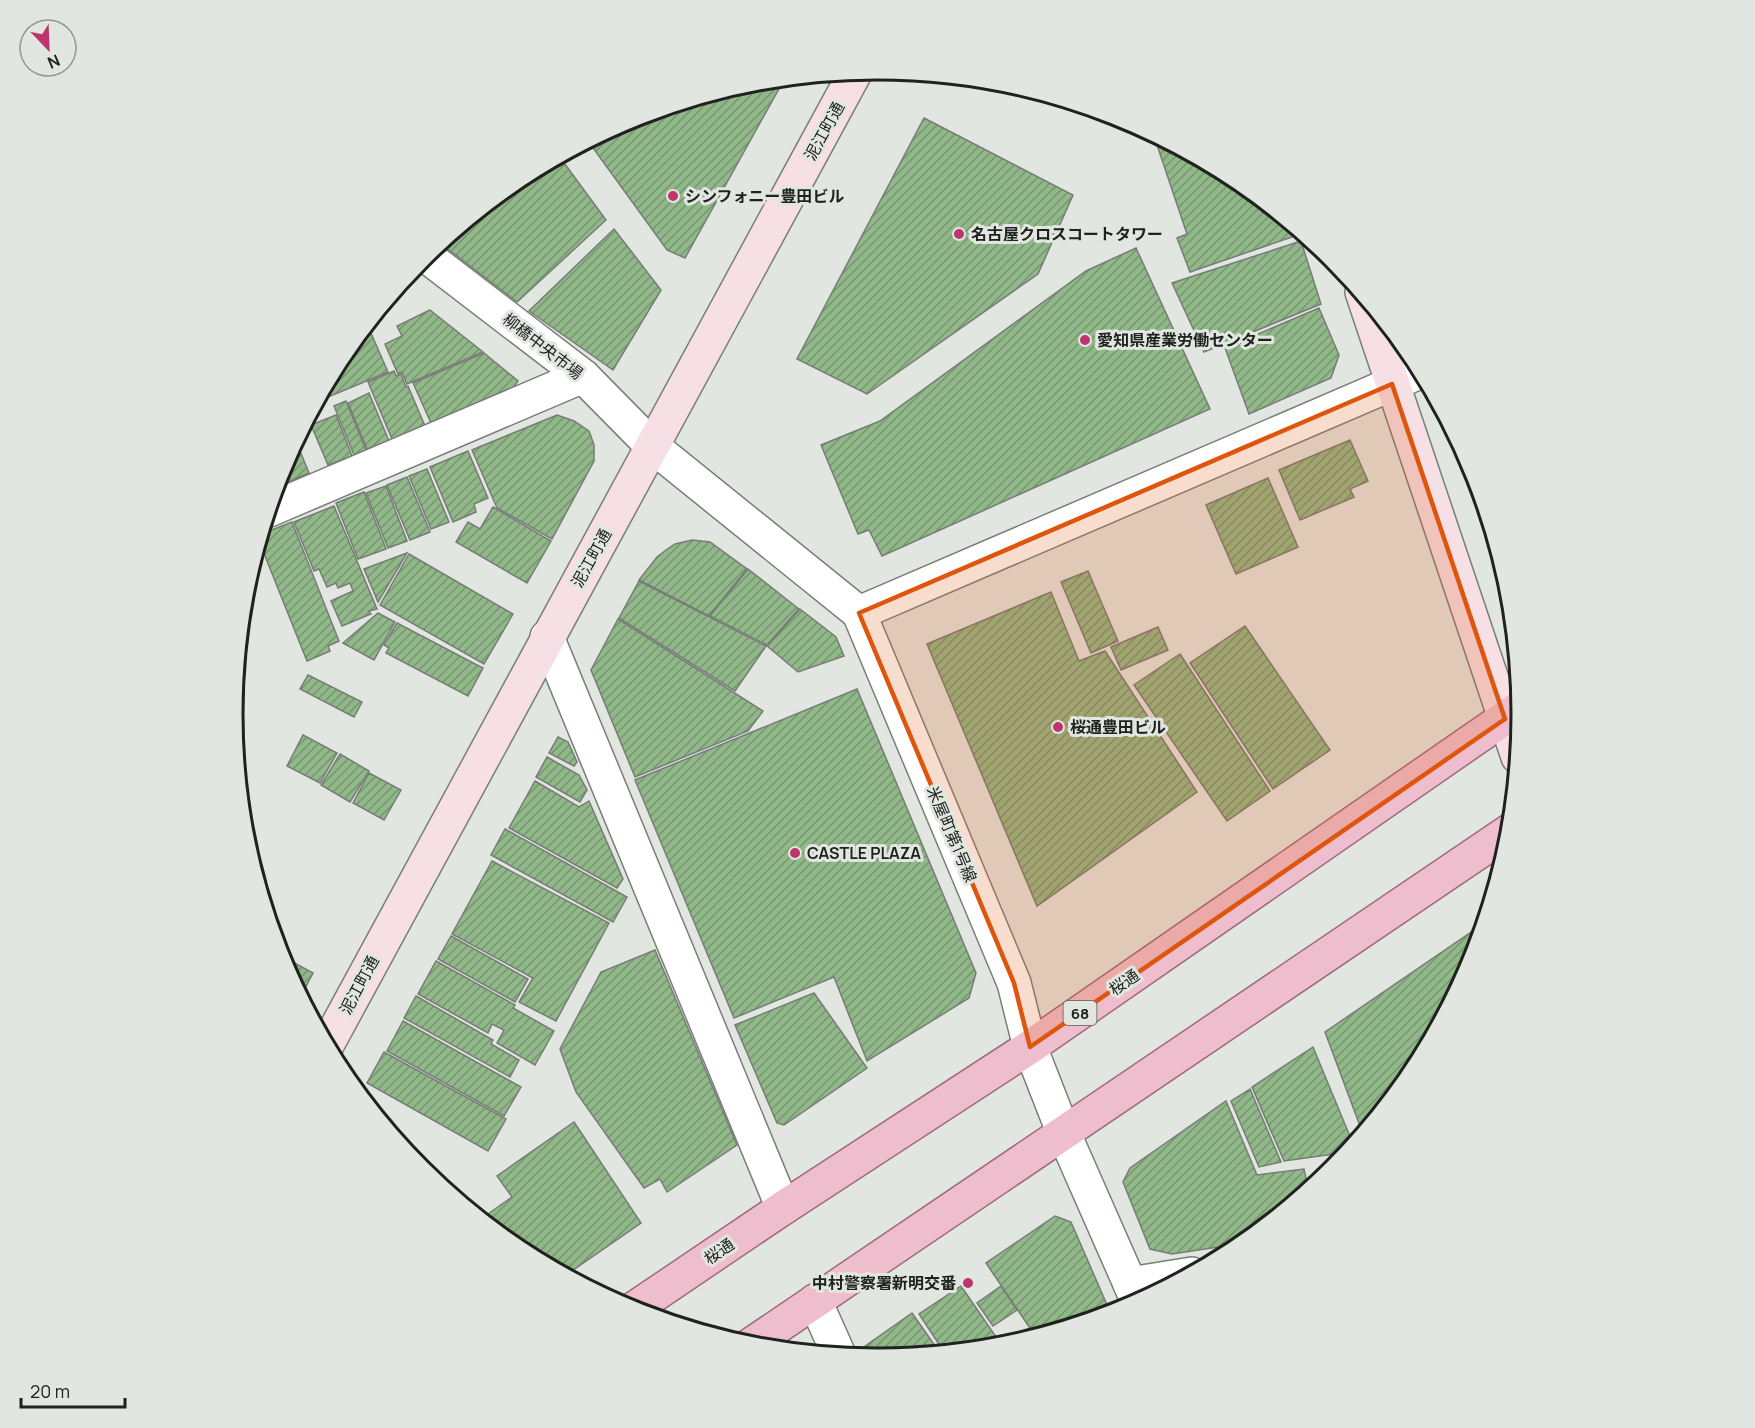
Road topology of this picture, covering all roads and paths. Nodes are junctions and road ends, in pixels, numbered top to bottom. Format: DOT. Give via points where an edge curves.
graph roads {
  1 [pos="851,81"];
  2 [pos="433,261"];
  3 [pos="1369,313"];
  4 [pos="1413,375"];
  5 [pos="583,376"];
  6 [pos="1392,384"];
  7 [pos="652,446"];
  8 [pos="278,506"];
  9 [pos="859,613"];
  10 [pos="548,637"];
  11 [pos="1512,709"];
  12 [pos="1512,713"];
  13 [pos="1500,837"];
  14 [pos="331,1037"];
  15 [pos="1030,1047"];
  16 [pos="1064,1134"];
  17 [pos="783,1208"];
  18 [pos="1134,1293"];
  19 [pos="816,1301"];
  20 [pos="643,1303"];
  21 [pos="762,1337"];
  22 [pos="836,1347"];
  1 -- 7 [label="street, 泥江町通"];
  2 -- 5 [label="street, 柳橋中央市場"];
  3 -- 6 [label="street"];
  4 -- 6 [label="street"];
  5 -- 7 [label="street, 柳橋中央市場"];
  5 -- 8 [label="street"];
  6 -- 9 [label="street"];
  6 -- 11 [label="street"];
  7 -- 9 [label="street, 米屋町第1号線"];
  7 -- 10 [label="street, 泥江町通"];
  9 -- 15 [label="street, 米屋町第1号線" via="1014,983"];
  10 -- 14 [label="street, 泥江町通"];
  10 -- 17 [label="street"];
  12 -- 15 [label="main road, 桜通 / 68"];
  13 -- 16 [label="main road"];
  15 -- 16 [label="street, 米屋町第1号線"];
  15 -- 17 [label="main road, 桜通 / 68"];
  16 -- 18 [label="street, 米屋町第1号線"];
  16 -- 19 [label="main road"];
  17 -- 20 [label="main road, 桜通 / 68"];
  19 -- 21 [label="main road"];
  19 -- 22 [label="street"];
}
